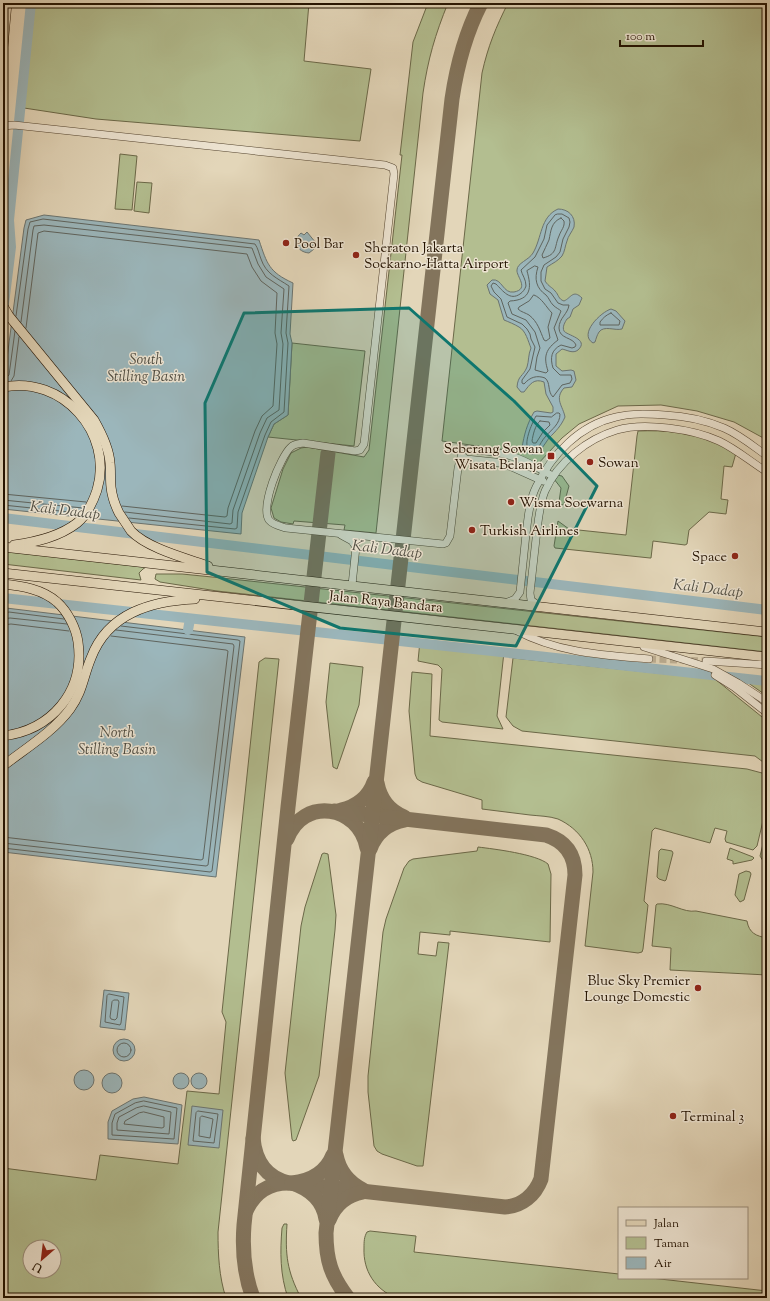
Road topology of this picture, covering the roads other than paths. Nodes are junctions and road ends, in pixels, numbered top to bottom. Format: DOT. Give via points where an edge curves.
graph roads {
  1 [pos="7,3"];
  2 [pos="3,47"];
  3 [pos="3,126"];
  4 [pos="3,306"];
  5 [pos="3,387"];
  6 [pos="462,456"];
  7 [pos="767,456"];
  8 [pos="544,472"];
  9 [pos="767,472"];
  10 [pos="554,476"];
  11 [pos="540,480"];
  12 [pos="549,484"];
  13 [pos="336,533"];
  14 [pos="3,547"];
  15 [pos="222,571"];
  16 [pos="3,573"];
  17 [pos="3,584"];
  18 [pos="352,585"];
  19 [pos="220,597"];
  20 [pos="508,602"];
  21 [pos="539,606"];
  22 [pos="515,629"];
  23 [pos="767,632"];
  24 [pos="623,641"];
  25 [pos="767,657"];
  26 [pos="681,658"];
  27 [pos="649,659"];
  28 [pos="706,661"];
  29 [pos="767,665"];
  30 [pos="752,696"];
  31 [pos="767,702"];
  32 [pos="767,713"];
  33 [pos="3,736"];
  34 [pos="3,766"];
  1 -- 2 [label="main road"];
  3 -- 13 [label="street" via="14,125 385,165 393,168 394,181 364,444 360,450 355,451 295,445 289,450 276,472 267,504 267,516 275,525"];
  4 -- 15 [label="main road" via="94,420 105,442 110,460 111,492 131,531 152,546"];
  5 -- 14 [label="main road" via="24,385 43,389 71,404 91,430 101,469 98,488 82,518 57,535"];
  6 -- 8 [label="street" via="462,452 467,449 496,452 522,460"];
  6 -- 11 [label="street" via="466,459 507,465"];
  6 -- 13 [label="street" via="458,468 450,536 446,543"];
  7 -- 8 [label="street" via="735,434 706,422 680,416 631,415 606,420 580,434 566,444"];
  8 -- 10 [label="street"];
  8 -- 11 [label="street"];
  9 -- 10 [label="street" via="717,440 691,432 649,427 618,430 603,436 573,455"];
  10 -- 12 [label="street"];
  11 -- 12 [label="street"];
  11 -- 20 [label="street" via="529,514 520,592 515,599"];
  12 -- 21 [label="street" via="538,515 530,594 531,600"];
  13 -- 18 [label="street" via="352,541 356,547"];
  14 -- 15 [label="main road, Jalan Raya Bandara"];
  15 -- 18 [label="main road, Jalan Raya Bandara"];
  16 -- 19 [label="main road, Jalan Raya Bandara"];
  17 -- 33 [label="main road" via="27,587 57,602 74,627 79,652 76,678 67,697 52,715 26,731"];
  18 -- 20 [label="main road, Jalan Raya Bandara"];
  19 -- 22 [label="main road, Jalan Raya Bandara"];
  19 -- 34 [label="main road" via="183,599 140,609 129,613 108,629 90,658 81,690 68,711 51,729"];
  20 -- 21 [label="main road, Jalan Raya Bandara"];
  21 -- 23 [label="main road, Jalan Raya Bandara"];
  22 -- 24 [label="main road, Jalan Raya Bandara"];
  22 -- 27 [label="street" via="534,640 572,650"];
  24 -- 25 [label="main road, Jalan Raya Bandara"];
  24 -- 26 [label="street"];
  26 -- 30 [label="street"];
  26 -- 30 [label="street" via="713,669"];
  28 -- 29 [label="street"];
  30 -- 31 [label="street"];
  30 -- 32 [label="street"];
}
